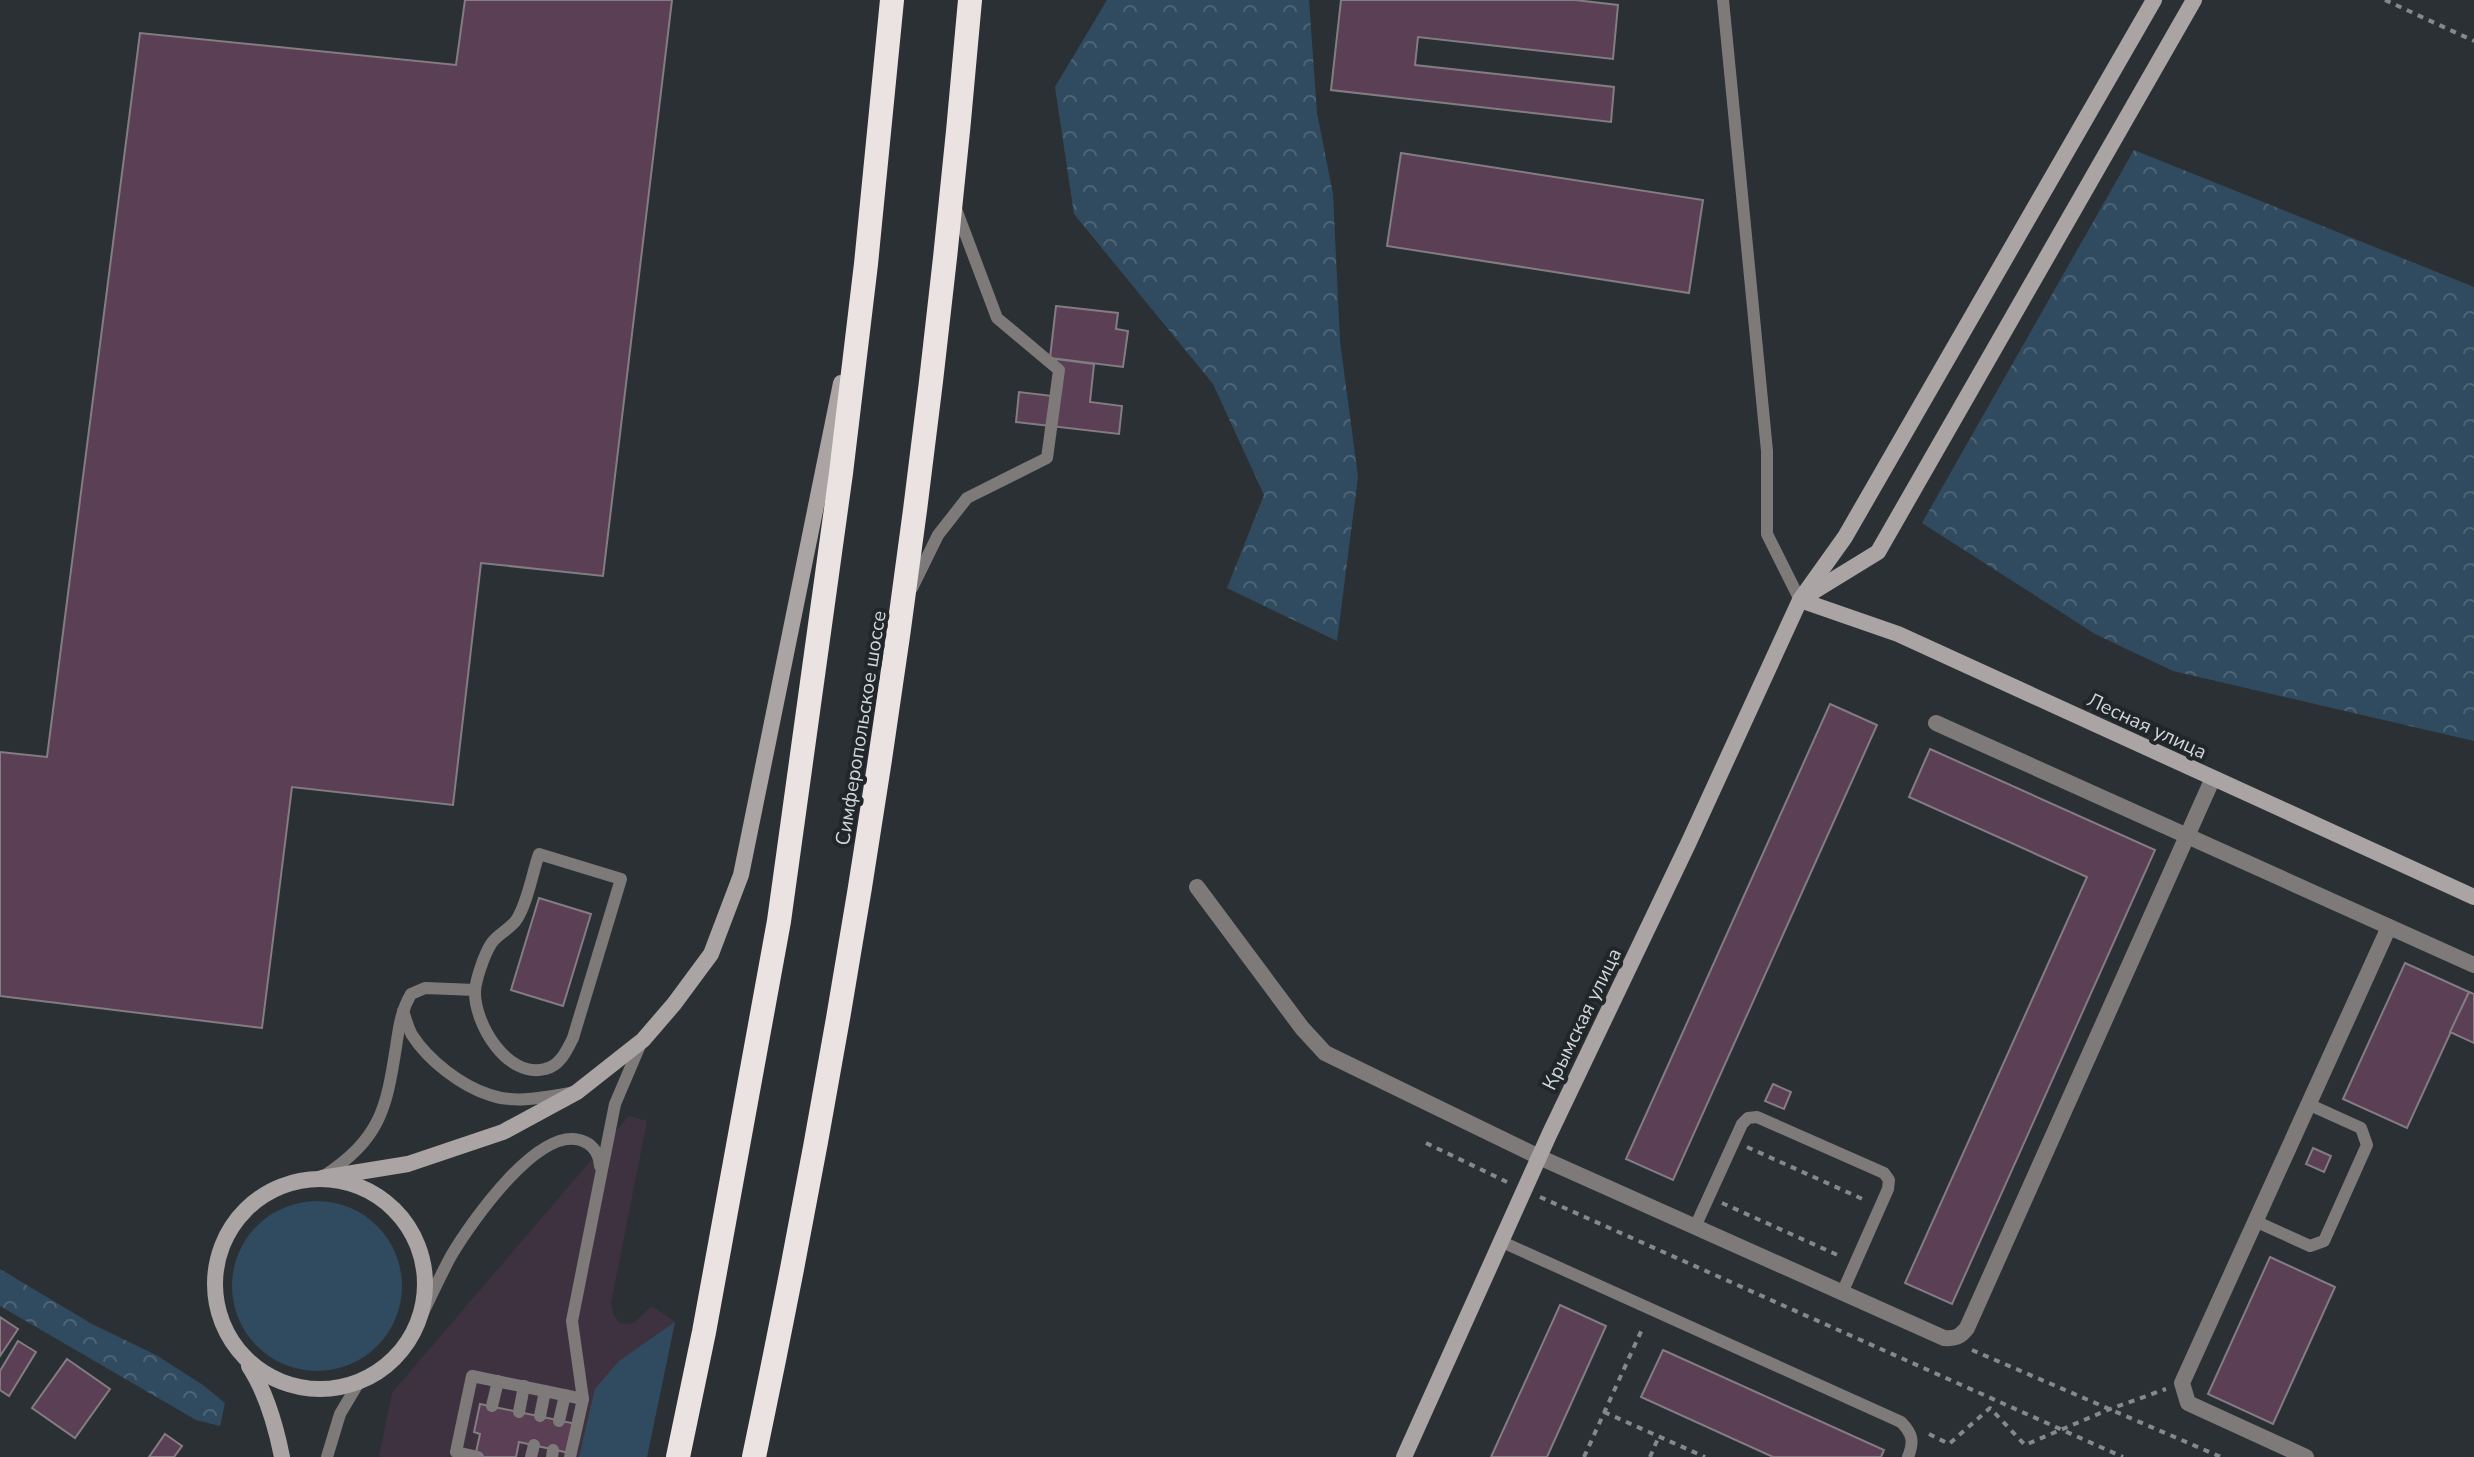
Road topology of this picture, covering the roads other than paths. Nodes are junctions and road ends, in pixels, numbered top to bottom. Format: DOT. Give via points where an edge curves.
graph roads {
  1 [pos="892,0"];
  2 [pos="970,0"];
  3 [pos="1723,0"];
  4 [pos="2154,0"];
  5 [pos="2194,0"];
  6 [pos="953,202"];
  7 [pos="866,264"];
  8 [pos="1800,600"];
  9 [pos="904,605"];
  10 [pos="1936,723"];
  11 [pos="2213,778"];
  12 [pos="2187,834"];
  13 [pos="1197,887"];
  14 [pos="2474,897"];
  15 [pos="2389,927"];
  16 [pos="2474,965"];
  17 [pos="475,990"];
  18 [pos="402,1008"];
  19 [pos="643,1040"];
  20 [pos="577,1092"];
  21 [pos="2308,1104"];
  22 [pos="1539,1157"];
  23 [pos="600,1175"];
  24 [pos="322,1178"];
  25 [pos="2255,1221"];
  26 [pos="1695,1227"];
  27 [pos="1500,1241"];
  28 [pos="1842,1293"];
  29 [pos="418,1323"];
  30 [pos="239,1352"];
  31 [pos="498,1381"];
  32 [pos="359,1382"];
  33 [pos="524,1386"];
  34 [pos="545,1391"];
  35 [pos="565,1395"];
  36 [pos="583,1399"];
  37 [pos="492,1406"];
  38 [pos="519,1412"];
  39 [pos="540,1416"];
  40 [pos="559,1421"];
  41 [pos="282,1457"];
  42 [pos="327,1457"];
  43 [pos="478,1457"];
  44 [pos="570,1457"];
  45 [pos="678,1457"];
  46 [pos="754,1457"];
  47 [pos="1404,1457"];
  48 [pos="1908,1457"];
  49 [pos="2306,1457"];
  1 -- 7 [label="highway"];
  2 -- 6 [label="highway, Симферопольское шоссе"];
  3 -- 8 [label="lane" via="1764,421 1767,534"];
  4 -- 8 [label="street, Крымская улица" via="1845,537"];
  5 -- 8 [label="street" via="1878,552"];
  6 -- 9 [label="highway, Симферопольское шоссе"];
  6 -- 9 [label="lane" via="997,318 1059,370 1047,458 967,498 938,535"];
  7 -- 19 [label="street" via="741,875 711,954"];
  7 -- 45 [label="highway" via="779,921"];
  8 -- 11 [label="street, Лесная улица" via="1898,634"];
  8 -- 22 [label="street, Крымская улица"];
  9 -- 46 [label="highway, Симферопольское шоссе" via="855,926"];
  10 -- 12 [label="street"];
  11 -- 12 [label="street"];
  11 -- 14 [label="street, Лесная улица"];
  12 -- 15 [label="street"];
  12 -- 28 [label="street" via="1967,1328 1952,1339 1944,1338"];
  13 -- 22 [label="street" via="1325,1053"];
  15 -- 16 [label="street"];
  15 -- 21 [label="street"];
  17 -- 17 [label="lane" via="479,1015 507,1060 546,1069 562,1058 583,1010 621,879 539,854 517,920 491,944"];
  17 -- 18 [label="lane" via="425,988 411,994"];
  18 -- 20 [label="lane" via="411,1033 426,1052 456,1078 490,1096 528,1099"];
  18 -- 24 [label="lane" via="386,1105 352,1157"];
  19 -- 20 [label="street"];
  19 -- 23 [label="lane" via="615,1104"];
  20 -- 24 [label="street" via="503,1132 408,1164"];
  21 -- 25 [label="street"];
  21 -- 25 [label="lane" via="2361,1128 2367,1145 2324,1241 2310,1246"];
  22 -- 26 [label="street"];
  22 -- 27 [label="street, Крымская улица"];
  23 -- 29 [label="lane" via="600,1160 582,1140 550,1143 528,1160 494,1194 452,1255"];
  23 -- 36 [label="lane" via="572,1321"];
  24 -- 29 [label="street" via="377,1195 415,1238 424,1266 425,1295"];
  24 -- 30 [label="street" via="292,1182 264,1194 241,1213 224,1238 215,1267 215,1297 223,1326"];
  25 -- 49 [label="street" via="2182,1383 2188,1403"];
  26 -- 28 [label="street"];
  26 -- 28 [label="lane" via="1748,1118 1757,1117 1884,1173 1888,1189"];
  27 -- 47 [label="street, Крымская улица"];
  27 -- 48 [label="lane" via="1901,1422 1911,1432"];
  29 -- 32 [label="street" via="384,1367"];
  30 -- 32 [label="street" via="264,1373 294,1386 327,1389"];
  30 -- 41 [label="street" via="258,1380"];
  31 -- 33 [label="lane"];
  31 -- 37 [label="lane"];
  31 -- 43 [label="lane" via="472,1376 456,1452"];
  32 -- 42 [label="lane" via="340,1414"];
  33 -- 34 [label="lane"];
  33 -- 38 [label="lane"];
  34 -- 35 [label="lane"];
  34 -- 39 [label="lane"];
  35 -- 36 [label="lane"];
  35 -- 40 [label="lane"];
  36 -- 44 [label="lane"];
}
